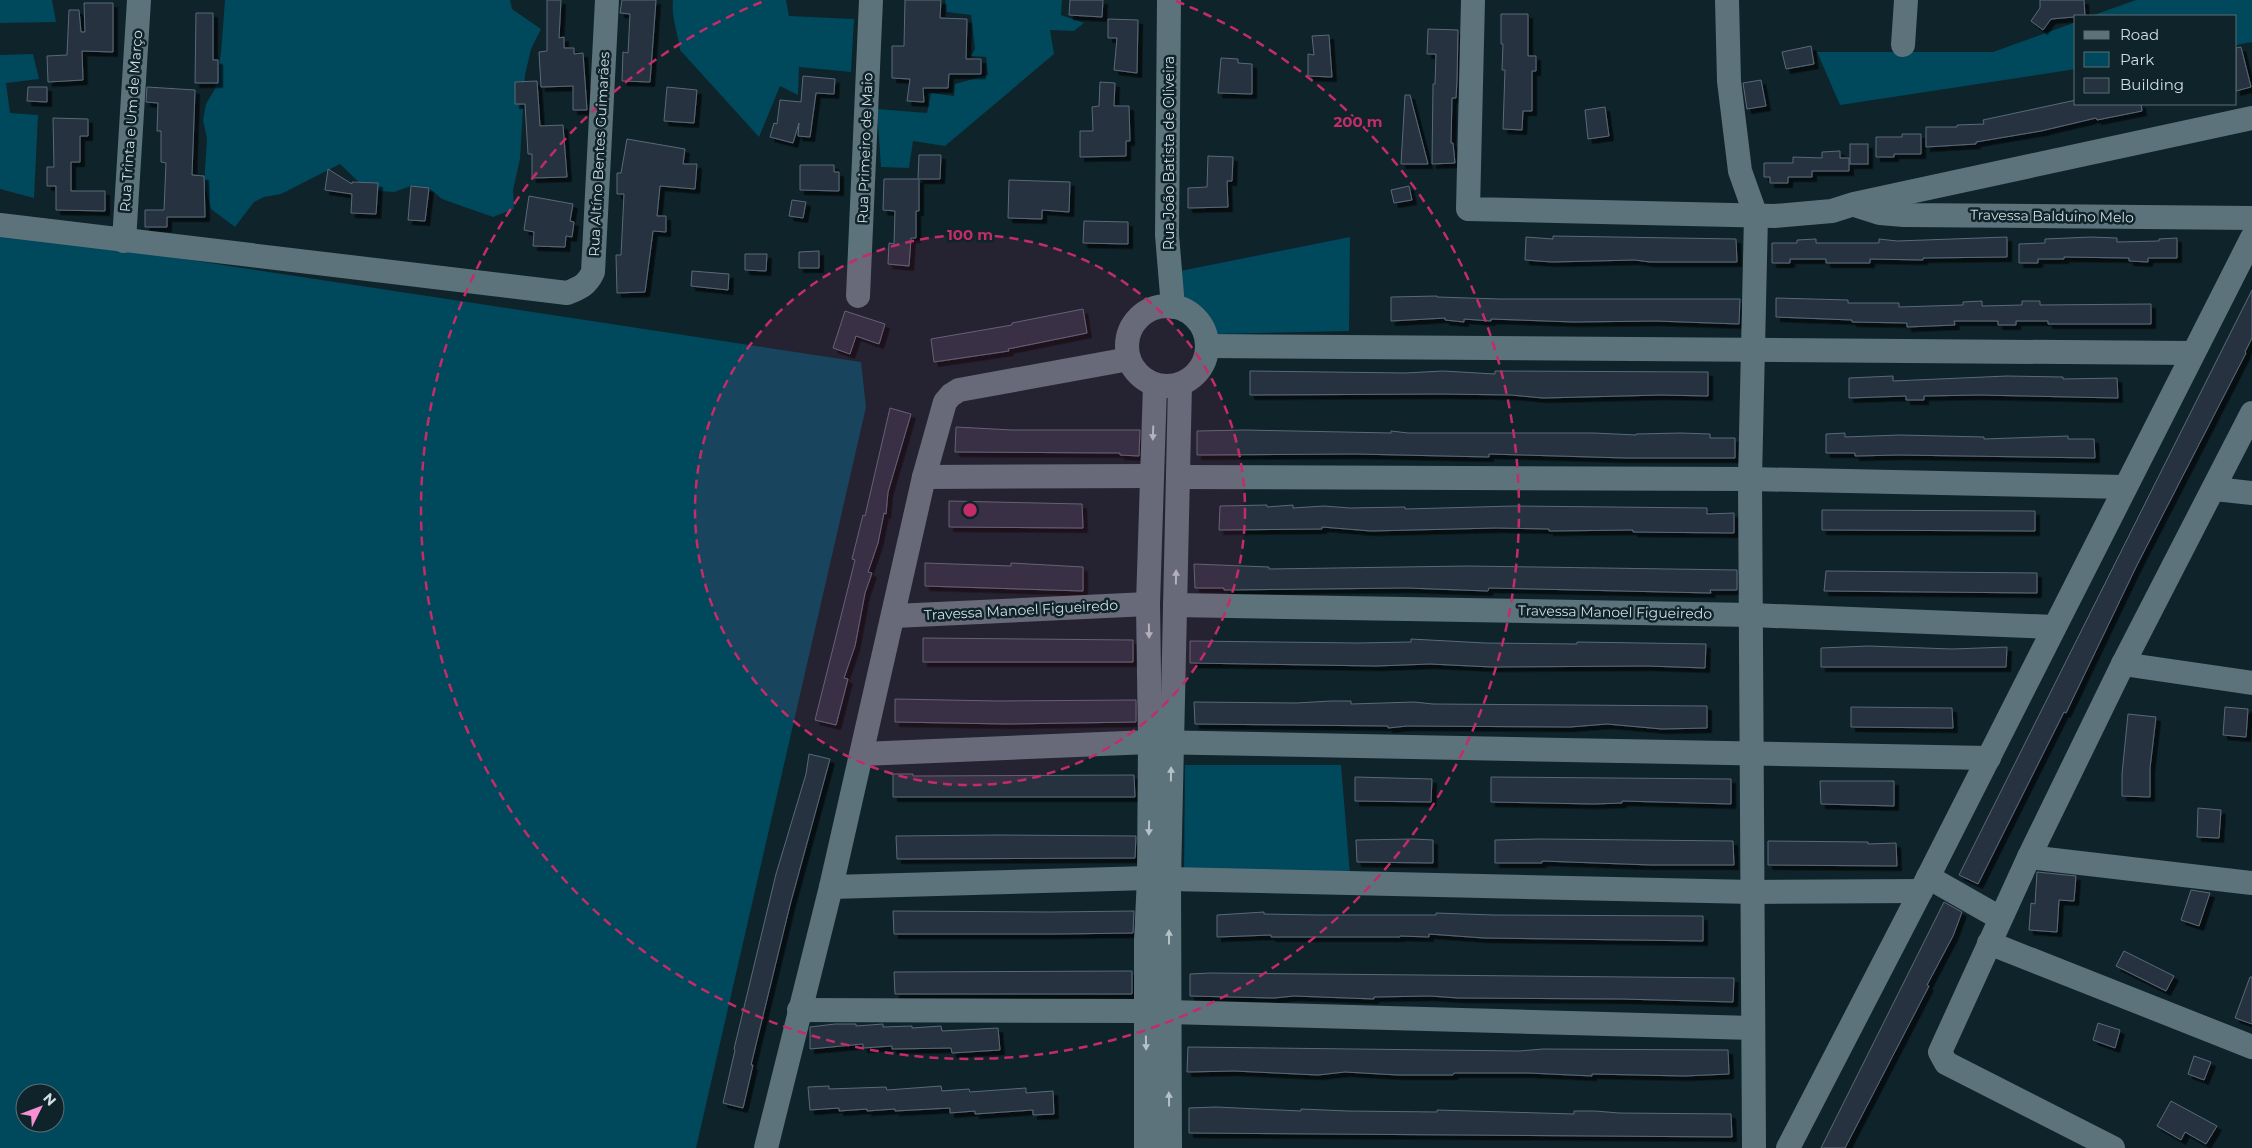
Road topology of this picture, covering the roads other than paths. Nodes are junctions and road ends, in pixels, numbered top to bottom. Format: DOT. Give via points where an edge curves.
graph roads {
  1 [pos="139,0"];
  2 [pos="607,0"];
  3 [pos="871,0"];
  4 [pos="1169,0"];
  5 [pos="1473,0"];
  6 [pos="1727,0"];
  7 [pos="1906,0"];
  8 [pos="1903,46"];
  9 [pos="2252,118"];
  10 [pos="1854,204"];
  11 [pos="1756,216"];
  12 [pos="2252,218"];
  13 [pos="0,225"];
  14 [pos="2252,238"];
  15 [pos="124,241"];
  16 [pos="858,296"];
  17 [pos="1173,307"];
  18 [pos="1207,346"];
  19 [pos="1753,350"];
  20 [pos="2192,354"];
  21 [pos="1129,359"];
  22 [pos="1180,384"];
  23 [pos="1155,385"];
  24 [pos="2252,413"];
  25 [pos="1152,476"];
  26 [pos="924,477"];
  27 [pos="1178,477"];
  28 [pos="1750,480"];
  29 [pos="2125,487"];
  30 [pos="2215,489"];
  31 [pos="2252,493"];
  32 [pos="1148,604"];
  33 [pos="1175,604"];
  34 [pos="1751,615"];
  35 [pos="894,616"];
  36 [pos="2054,627"];
  37 [pos="2123,664"];
  38 [pos="2252,683"];
  39 [pos="1161,742"];
  40 [pos="862,754"];
  41 [pos="1752,754"];
  42 [pos="1989,758"];
  43 [pos="2029,857"];
  44 [pos="1159,879"];
  45 [pos="2252,883"];
  46 [pos="1925,884"];
  47 [pos="831,887"];
  48 [pos="1752,892"];
  49 [pos="2000,918"];
  50 [pos="1989,943"];
  51 [pos="799,1010"];
  52 [pos="1157,1011"];
  53 [pos="1753,1028"];
  54 [pos="2252,1046"];
  55 [pos="766,1148"];
  56 [pos="1147,1148"];
  57 [pos="1170,1148"];
  58 [pos="1754,1148"];
  59 [pos="1788,1148"];
  60 [pos="2113,1148"];
  1 -- 15 [label="street, Rua Trinta e Um de Março"];
  2 -- 15 [label="street, Rua Altíno Bentes Guimarães" via="593,272 588,282 567,293"];
  3 -- 16 [label="street, Rua Primeiro de Maio"];
  4 -- 17 [label="street, Rua João Batista de Oliveira" via="1167,235"];
  5 -- 11 [label="street" via="1468,209"];
  6 -- 11 [label="street" via="1729,81 1740,171"];
  7 -- 8 [label="street"];
  9 -- 10 [label="street"];
  10 -- 11 [label="street" via="1832,211"];
  10 -- 12 [label="street, Travessa Balduino Melo" via="1880,213 1904,215"];
  11 -- 19 [label="street"];
  13 -- 15 [label="street"];
  14 -- 20 [label="street"];
  17 -- 18 [label="street" via="1186,311 1197,320"];
  17 -- 21 [label="street" via="1159,307 1136,321 1126,347"];
  18 -- 19 [label="street"];
  18 -- 22 [label="street" via="1200,369"];
  19 -- 20 [label="street"];
  19 -- 28 [label="street"];
  20 -- 29 [label="street"];
  21 -- 23 [label="street" via="1135,370"];
  21 -- 26 [label="street" via="959,390 945,402"];
  22 -- 23 [label="street"];
  22 -- 27 [label="street"];
  23 -- 25 [label="street, one-way"];
  24 -- 30 [label="street"];
  25 -- 26 [label="street"];
  25 -- 32 [label="street"];
  26 -- 35 [label="street"];
  27 -- 28 [label="street"];
  33 -- 27 [label="street, one-way"];
  28 -- 29 [label="street"];
  28 -- 34 [label="street"];
  29 -- 36 [label="street"];
  30 -- 31 [label="street"];
  30 -- 37 [label="street"];
  32 -- 35 [label="street, Travessa Manoel Figueiredo"];
  32 -- 39 [label="street, one-way"];
  33 -- 34 [label="street, Travessa Manoel Figueiredo"];
  33 -- 39 [label="street"];
  34 -- 36 [label="street, Travessa Manoel Figueiredo"];
  34 -- 41 [label="street"];
  35 -- 40 [label="street"];
  36 -- 42 [label="street"];
  37 -- 38 [label="street"];
  37 -- 43 [label="street"];
  39 -- 40 [label="street"];
  39 -- 41 [label="street"];
  39 -- 44 [label="street"];
  40 -- 47 [label="street"];
  41 -- 42 [label="street"];
  41 -- 48 [label="street"];
  42 -- 46 [label="street"];
  43 -- 45 [label="street"];
  43 -- 49 [label="street"];
  44 -- 47 [label="street"];
  44 -- 48 [label="street"];
  44 -- 52 [label="street"];
  46 -- 48 [label="street"];
  46 -- 49 [label="street"];
  46 -- 59 [label="street"];
  47 -- 51 [label="street"];
  48 -- 53 [label="street"];
  49 -- 50 [label="street"];
  50 -- 54 [label="street"];
  50 -- 60 [label="street" via="1940,1056 1946,1063"];
  51 -- 52 [label="street"];
  51 -- 55 [label="street"];
  52 -- 53 [label="street"];
  52 -- 56 [label="street, one-way"];
  57 -- 52 [label="street, one-way"];
  53 -- 58 [label="street"];
}
